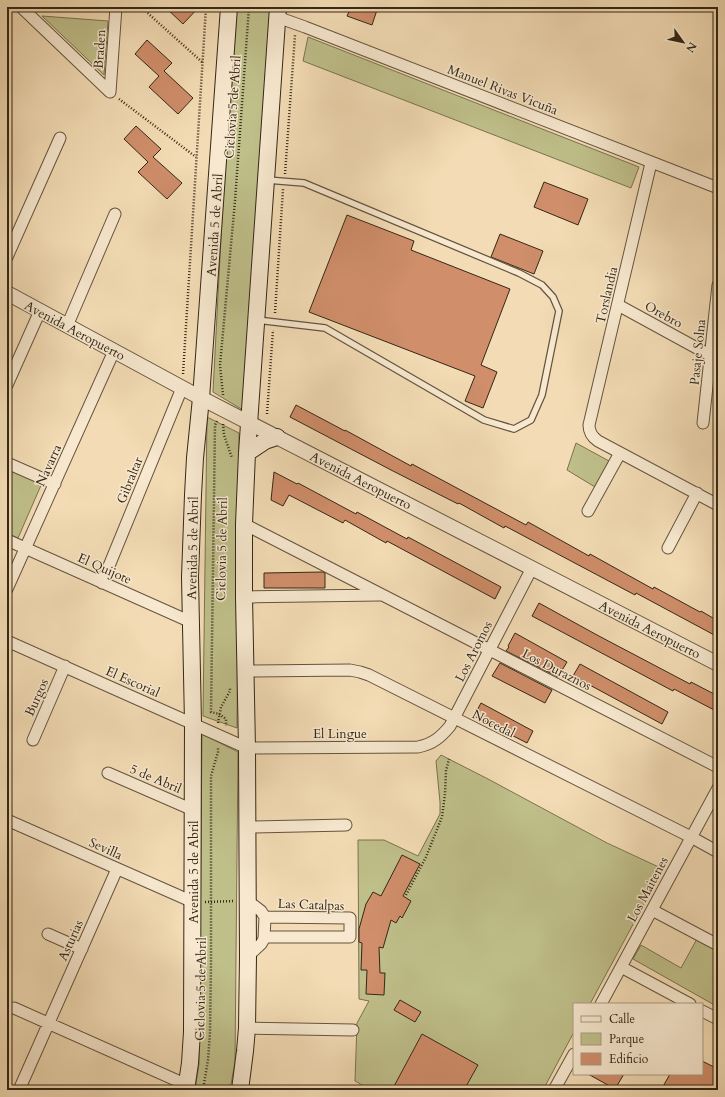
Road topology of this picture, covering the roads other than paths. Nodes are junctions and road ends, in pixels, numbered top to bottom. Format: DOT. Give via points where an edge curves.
graph roads {
  1 [pos="116,7"];
  2 [pos="229,7"];
  3 [pos="25,9"];
  4 [pos="278,12"];
  5 [pos="60,138"];
  6 [pos="651,163"];
  7 [pos="266,180"];
  8 [pos="718,188"];
  9 [pos="115,214"];
  10 [pos="7,257"];
  11 [pos="718,285"];
  12 [pos="7,293"];
  13 [pos="618,305"];
  14 [pos="40,311"];
  15 [pos="257,320"];
  16 [pos="67,326"];
  17 [pos="114,351"];
  18 [pos="714,358"];
  19 [pos="7,385"];
  20 [pos="182,388"];
  21 [pos="202,398"];
  22 [pos="249,423"];
  23 [pos="703,423"];
  24 [pos="277,437"];
  25 [pos="247,453"];
  26 [pos="620,453"];
  27 [pos="7,463"];
  28 [pos="55,484"];
  29 [pos="697,493"];
  30 [pos="718,504"];
  31 [pos="588,511"];
  32 [pos="244,524"];
  33 [pos="7,540"];
  34 [pos="668,548"];
  35 [pos="26,549"];
  36 [pos="532,568"];
  37 [pos="102,583"];
  38 [pos="7,589"];
  39 [pos="382,595"];
  40 [pos="244,597"];
  41 [pos="191,622"];
  42 [pos="7,641"];
  43 [pos="489,650"];
  44 [pos="718,664"];
  45 [pos="65,666"];
  46 [pos="245,672"];
  47 [pos="454,718"];
  48 [pos="193,723"];
  49 [pos="32,740"];
  50 [pos="433,742"];
  51 [pos="247,748"];
  52 [pos="718,767"];
  53 [pos="108,773"];
  54 [pos="718,788"];
  55 [pos="193,810"];
  56 [pos="7,821"];
  57 [pos="346,825"];
  58 [pos="248,827"];
  59 [pos="691,837"];
  60 [pos="718,852"];
  61 [pos="117,869"];
  62 [pos="248,900"];
  63 [pos="193,902"];
  64 [pos="652,910"];
  65 [pos="265,917"];
  66 [pos="48,934"];
  67 [pos="264,937"];
  68 [pos="718,945"];
  69 [pos="82,949"];
  70 [pos="248,956"];
  71 [pos="621,967"];
  72 [pos="602,1003"];
  73 [pos="688,1003"];
  74 [pos="14,1008"];
  75 [pos="703,1012"];
  76 [pos="718,1019"];
  77 [pos="49,1023"];
  78 [pos="247,1028"];
  79 [pos="353,1030"];
  80 [pos="573,1056"];
  81 [pos="187,1087"];
  82 [pos="19,1090"];
  83 [pos="240,1090"];
  84 [pos="554,1090"];
  1 -- 3 [label="street, Braden" via="110,92"];
  2 -- 21 [label="main road, Avenida 5 de Abril"];
  4 -- 6 [label="street, Manuel Rivas Vicuña" via="295,23"];
  4 -- 7 [label="main road"];
  5 -- 10 [label="street"];
  6 -- 8 [label="street, Manuel Rivas Vicuña"];
  6 -- 13 [label="street, Torslandia"];
  7 -- 15 [label="main road"];
  7 -- 15 [label="lane" via="304,183 519,273 542,285 553,297 559,311 542,396 531,420 514,430 484,420 325,328"];
  9 -- 16 [label="street"];
  11 -- 18 [label="street, Pasaje Solna"];
  12 -- 14 [label="street, Avenida Aeropuerto"];
  13 -- 18 [label="street, Orebro"];
  13 -- 26 [label="street, Torslandia" via="589,429 594,438"];
  14 -- 16 [label="street, Avenida Aeropuerto"];
  14 -- 19 [label="street"];
  15 -- 22 [label="main road"];
  16 -- 17 [label="street, Avenida Aeropuerto"];
  17 -- 20 [label="street, Avenida Aeropuerto"];
  17 -- 28 [label="street, Navarra"];
  18 -- 23 [label="street, Pasaje Solna"];
  20 -- 21 [label="street, Avenida Aeropuerto"];
  20 -- 37 [label="street, Gibraltar"];
  21 -- 22 [label="street, Avenida Aeropuerto"];
  21 -- 41 [label="main road, Avenida 5 de Abril" via="193,495"];
  22 -- 24 [label="street, Avenida Aeropuerto"];
  22 -- 25 [label="main road"];
  24 -- 25 [label="main road" via="265,441"];
  24 -- 36 [label="street, Avenida Aeropuerto"];
  25 -- 32 [label="main road"];
  26 -- 29 [label="street"];
  26 -- 31 [label="street"];
  27 -- 28 [label="street"];
  28 -- 35 [label="street, Navarra"];
  29 -- 30 [label="street"];
  29 -- 34 [label="street"];
  32 -- 39 [label="street, Los Duraznos"];
  32 -- 40 [label="main road"];
  33 -- 35 [label="street, El Quijote"];
  35 -- 37 [label="street, El Quijote"];
  35 -- 38 [label="street, Navarra"];
  36 -- 43 [label="street, Los Aromos"];
  36 -- 44 [label="street, Avenida Aeropuerto"];
  37 -- 41 [label="street, El Quijote"];
  39 -- 40 [label="street, Los Duraznos"];
  39 -- 43 [label="street, Los Duraznos"];
  40 -- 46 [label="main road"];
  41 -- 48 [label="main road, Avenida 5 de Abril"];
  42 -- 45 [label="street, El Escorial"];
  43 -- 47 [label="street, Los Aromos"];
  43 -- 52 [label="street, Los Duraznos"];
  45 -- 48 [label="street, El Escorial"];
  45 -- 49 [label="street, Burgos"];
  46 -- 47 [label="street, Nocedal" via="360,672"];
  46 -- 51 [label="main road"];
  47 -- 50 [label="street, Los Aromos"];
  47 -- 59 [label="street, Nocedal"];
  48 -- 51 [label="street, El Escorial"];
  48 -- 55 [label="main road, Avenida 5 de Abril"];
  50 -- 51 [label="street, El Lingue" via="418,747"];
  51 -- 58 [label="main road"];
  53 -- 55 [label="street, 5 de Abril"];
  54 -- 59 [label="street, Los Maitenes"];
  55 -- 63 [label="main road, Avenida 5 de Abril"];
  56 -- 61 [label="street, Sevilla"];
  57 -- 58 [label="street"];
  58 -- 62 [label="main road"];
  59 -- 60 [label="street, Nocedal"];
  59 -- 64 [label="street, Los Maitenes"];
  61 -- 63 [label="street, Sevilla"];
  61 -- 69 [label="street, Asturias"];
  62 -- 65 [label="street, Las Catalpas"];
  62 -- 70 [label="main road"];
  63 -- 81 [label="main road, Avenida 5 de Abril" via="192,1048"];
  64 -- 68 [label="street"];
  64 -- 71 [label="street, Los Maitenes"];
  65 -- 67 [label="street, Las Catalpas"];
  65 -- 67 [label="street, Las Catalpas" via="350,918 350,937"];
  66 -- 69 [label="street"];
  67 -- 70 [label="street" via="261,944"];
  69 -- 77 [label="street, Asturias"];
  70 -- 78 [label="main road"];
  71 -- 72 [label="street, Los Maitenes"];
  71 -- 73 [label="street"];
  74 -- 77 [label="street"];
  75 -- 76 [label="street"];
  77 -- 81 [label="street"];
  77 -- 82 [label="street, Asturias"];
  78 -- 79 [label="street"];
  78 -- 83 [label="main road"];
  80 -- 84 [label="street"];
}
